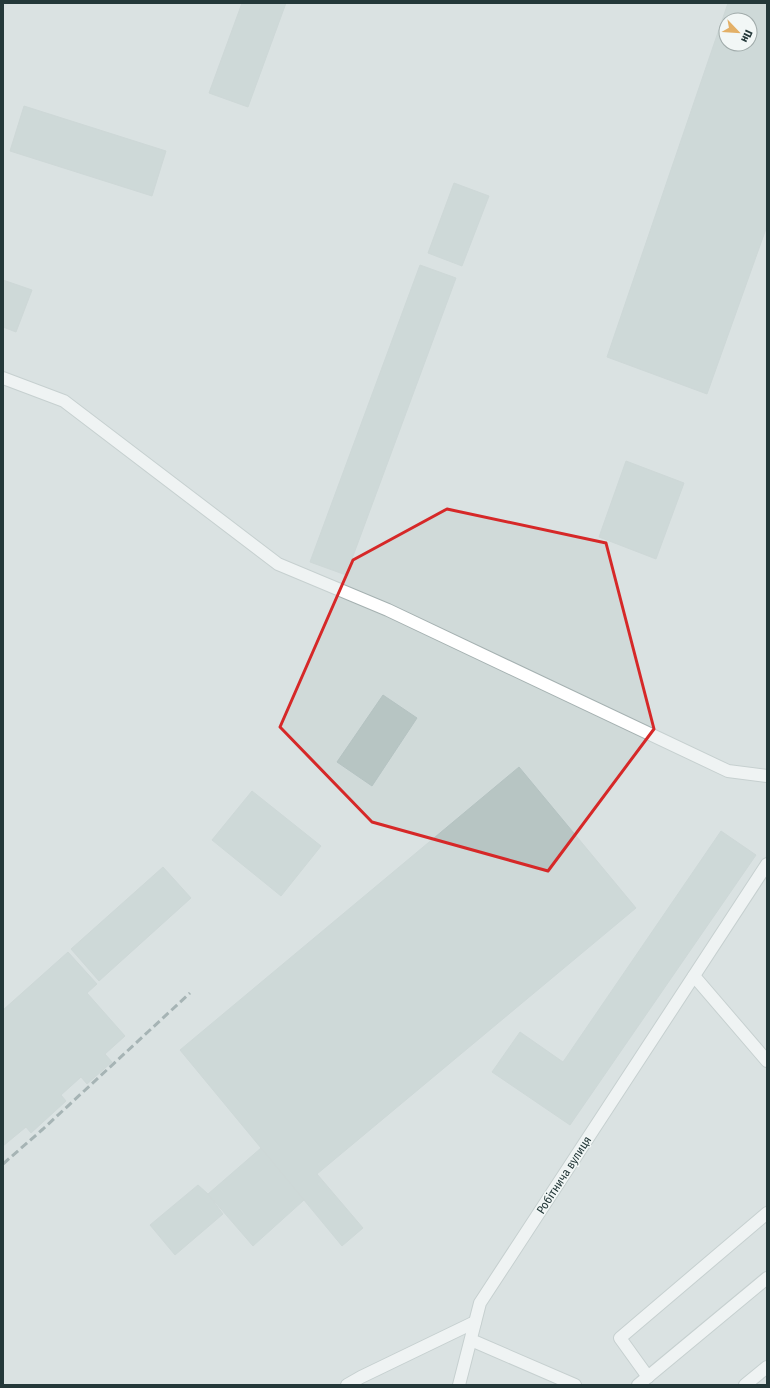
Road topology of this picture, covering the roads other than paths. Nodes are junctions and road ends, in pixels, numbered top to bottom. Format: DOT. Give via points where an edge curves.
graph roads {
  1 [pos="3,378"];
  2 [pos="767,776"];
  3 [pos="767,864"];
  4 [pos="694,976"];
  5 [pos="767,1061"];
  6 [pos="767,1213"];
  7 [pos="767,1278"];
  8 [pos="475,1322"];
  9 [pos="471,1340"];
  10 [pos="767,1367"];
  11 [pos="643,1381"];
  12 [pos="347,1385"];
  13 [pos="459,1385"];
  14 [pos="575,1385"];
  15 [pos="745,1385"];
  1 -- 2 [label="street" via="64,401 278,564 388,610 728,771"];
  3 -- 4 [label="street, Робітнича вулиця"];
  4 -- 5 [label="street"];
  4 -- 8 [label="street, Робітнича вулиця" via="480,1303"];
  6 -- 11 [label="street" via="620,1338"];
  7 -- 11 [label="street"];
  8 -- 9 [label="street, Робітнича вулиця"];
  8 -- 12 [label="street"];
  9 -- 13 [label="street, Робітнича вулиця"];
  9 -- 14 [label="street"];
  10 -- 15 [label="street"];
}
